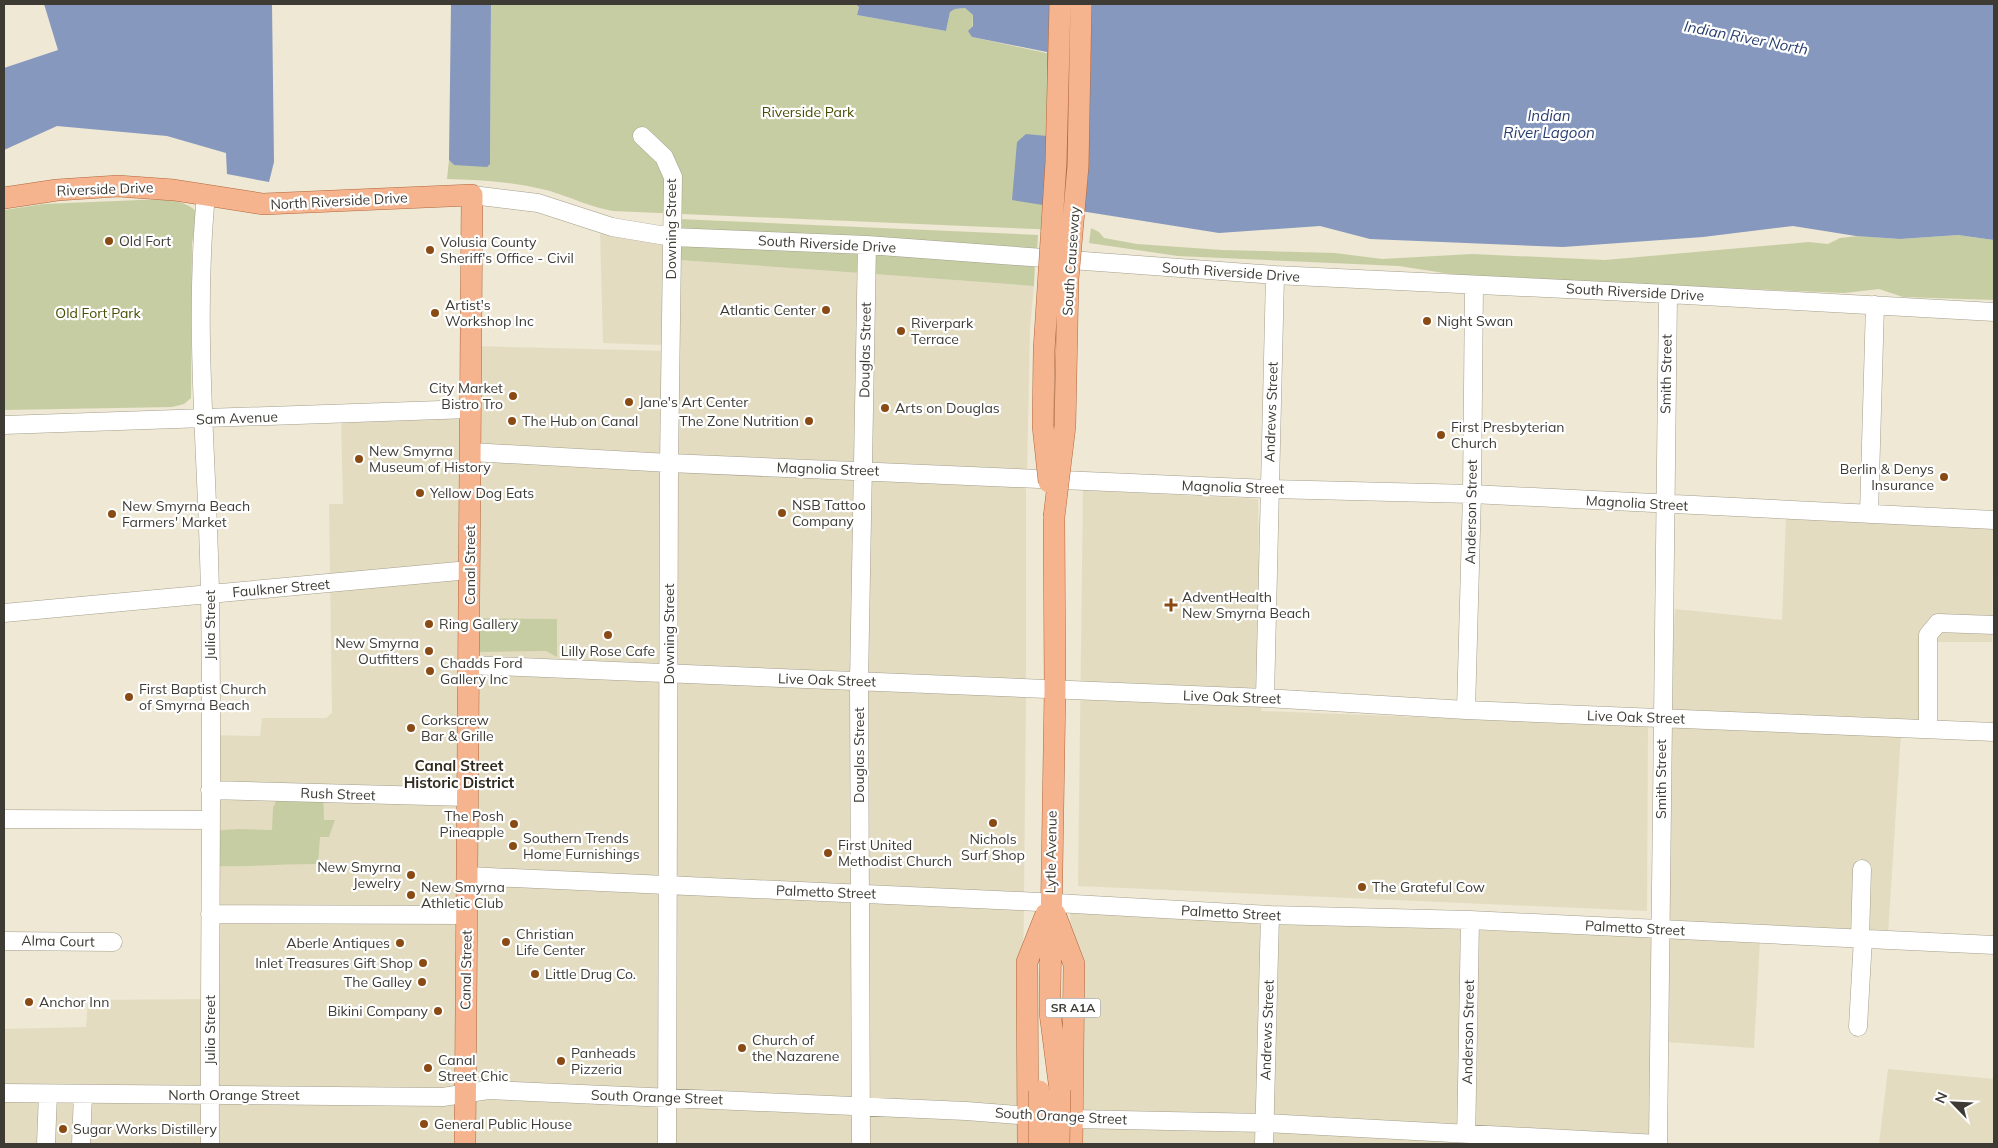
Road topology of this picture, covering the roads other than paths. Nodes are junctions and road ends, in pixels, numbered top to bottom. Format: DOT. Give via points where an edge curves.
graph roads {
  1 [pos="1060,4"];
  2 [pos="1081,4"];
  3 [pos="642,136"];
  4 [pos="206,195"];
  5 [pos="472,195"];
  6 [pos="4,198"];
  7 [pos="672,237"];
  8 [pos="867,245"];
  9 [pos="1275,275"];
  10 [pos="1474,284"];
  11 [pos="1668,294"];
  12 [pos="1875,305"];
  13 [pos="1994,312"];
  14 [pos="470,409"];
  15 [pos="202,419"];
  16 [pos="4,425"];
  17 [pos="471,452"];
  18 [pos="669,463"];
  19 [pos="863,471"];
  20 [pos="1269,489"];
  21 [pos="1472,494"];
  22 [pos="1663,505"];
  23 [pos="1869,514"];
  24 [pos="1054,517"];
  25 [pos="1994,520"];
  26 [pos="469,570"];
  27 [pos="210,594"];
  28 [pos="4,613"];
  29 [pos="1994,624"];
  30 [pos="469,665"];
  31 [pos="670,674"];
  32 [pos="859,682"];
  33 [pos="1055,690"];
  34 [pos="1265,698"];
  35 [pos="1466,710"];
  36 [pos="1662,718"];
  37 [pos="1928,729"];
  38 [pos="1994,732"];
  39 [pos="210,790"];
  40 [pos="467,797"];
  41 [pos="4,819"];
  42 [pos="210,820"];
  43 [pos="1862,869"];
  44 [pos="467,876"];
  45 [pos="668,886"];
  46 [pos="860,893"];
  47 [pos="1050,902"];
  48 [pos="210,914"];
  49 [pos="467,915"];
  50 [pos="1270,915"];
  51 [pos="1470,920"];
  52 [pos="1661,929"];
  53 [pos="1861,938"];
  54 [pos="4,940"];
  55 [pos="113,942"];
  56 [pos="1994,944"];
  57 [pos="1858,1027"];
  58 [pos="1050,1090"];
  59 [pos="4,1094"];
  60 [pos="48,1094"];
  61 [pos="83,1094"];
  62 [pos="210,1094"];
  63 [pos="465,1094"];
  64 [pos="668,1097"];
  65 [pos="862,1106"];
  66 [pos="1028,1114"];
  67 [pos="1072,1118"];
  68 [pos="1264,1123"];
  69 [pos="1466,1139"];
  70 [pos="46,1144"];
  71 [pos="81,1144"];
  72 [pos="210,1144"];
  73 [pos="464,1144"];
  74 [pos="667,1144"];
  75 [pos="861,1144"];
  76 [pos="1028,1144"];
  77 [pos="1039,1144"];
  78 [pos="1059,1144"];
  79 [pos="1072,1144"];
  80 [pos="1264,1144"];
  81 [pos="1658,1144"];
  1 -- 24 [label="main road, South Causeway / SR A1A, bridge" via="1058,134 1043,379 1043,426"];
  2 -- 24 [label="main road, South Causeway / SR A1A, bridge" via="1078,156 1068,279 1064,426"];
  3 -- 7 [label="street, Downing Street" via="664,157 673,176"];
  4 -- 5 [label="main road, North Riverside Drive" via="271,204"];
  4 -- 6 [label="main road, Riverside Drive" via="148,186 118,186"];
  4 -- 15 [label="street, Julia Street" via="201,246"];
  5 -- 7 [label="street, South Riverside Drive" via="538,203 612,227"];
  5 -- 14 [label="main road, Canal Street"];
  7 -- 8 [label="street, South Riverside Drive"];
  7 -- 18 [label="street, Downing Street"];
  8 -- 9 [label="street, South Riverside Drive"];
  8 -- 19 [label="street, Douglas Street"];
  9 -- 10 [label="street, South Riverside Drive"];
  9 -- 20 [label="street, Andrews Street"];
  10 -- 11 [label="street, South Riverside Drive"];
  10 -- 21 [label="street, Anderson Street"];
  11 -- 12 [label="street, South Riverside Drive"];
  11 -- 22 [label="street, Smith Street"];
  12 -- 13 [label="street, South Riverside Drive"];
  12 -- 23 [label="street"];
  14 -- 15 [label="street, Sam Avenue"];
  14 -- 17 [label="main road, Canal Street"];
  15 -- 16 [label="street, Sam Avenue"];
  15 -- 27 [label="street, Julia Street"];
  17 -- 18 [label="street, Magnolia Street"];
  17 -- 26 [label="main road, Canal Street"];
  18 -- 19 [label="street, Magnolia Street"];
  18 -- 31 [label="street, Downing Street"];
  19 -- 20 [label="street, Magnolia Street"];
  19 -- 32 [label="street, Douglas Street"];
  20 -- 21 [label="street, Magnolia Street"];
  20 -- 34 [label="street, Andrews Street"];
  21 -- 22 [label="street, Magnolia Street"];
  21 -- 35 [label="street, Anderson Street"];
  22 -- 23 [label="street, Magnolia Street"];
  22 -- 36 [label="street, Smith Street"];
  23 -- 25 [label="street, Magnolia Street"];
  24 -- 33 [label="main road, South Causeway / SR A1A"];
  26 -- 27 [label="street, Faulkner Street"];
  26 -- 30 [label="main road, Canal Street"];
  27 -- 28 [label="street, Faulkner Street"];
  27 -- 39 [label="street, Julia Street"];
  29 -- 37 [label="street" via="1938,623 1928,635"];
  30 -- 31 [label="street, Live Oak Street"];
  30 -- 40 [label="main road, Canal Street"];
  31 -- 32 [label="street, Live Oak Street"];
  31 -- 45 [label="street, Downing Street"];
  32 -- 33 [label="street, Live Oak Street"];
  32 -- 46 [label="street, Douglas Street"];
  33 -- 34 [label="street, Live Oak Street"];
  33 -- 47 [label="main road, Lytle Avenue / SR A1A"];
  34 -- 35 [label="street, Live Oak Street"];
  35 -- 36 [label="street, Live Oak Street"];
  36 -- 37 [label="street, Live Oak Street"];
  36 -- 52 [label="street, Smith Street"];
  37 -- 38 [label="street, Live Oak Street"];
  39 -- 40 [label="street, Rush Street"];
  39 -- 42 [label="street, Julia Street"];
  40 -- 44 [label="main road, Canal Street"];
  41 -- 42 [label="street"];
  42 -- 48 [label="street, Julia Street"];
  43 -- 53 [label="street"];
  44 -- 45 [label="street, Palmetto Street"];
  44 -- 49 [label="main road, Canal Street"];
  45 -- 46 [label="street, Palmetto Street"];
  45 -- 64 [label="street, Downing Street"];
  46 -- 47 [label="street, Palmetto Street"];
  46 -- 65 [label="street, Douglas Street"];
  47 -- 50 [label="street, Palmetto Street"];
  47 -- 58 [label="main road, Lytle Avenue"];
  47 -- 66 [label="main road, SR A1A" via="1027,962"];
  47 -- 67 [label="main road, SR A1A" via="1074,964"];
  48 -- 49 [label="street"];
  48 -- 62 [label="street, Julia Street"];
  49 -- 63 [label="main road, Canal Street"];
  50 -- 51 [label="street, Palmetto Street"];
  50 -- 68 [label="street, Andrews Street"];
  51 -- 52 [label="street, Palmetto Street"];
  51 -- 69 [label="street, Anderson Street"];
  52 -- 53 [label="street, Palmetto Street"];
  52 -- 81 [label="street, Smith Street"];
  53 -- 56 [label="street, Palmetto Street"];
  53 -- 57 [label="street"];
  54 -- 55 [label="street, Alma Court"];
  58 -- 77 [label="main road, Lytle Avenue, bridge"];
  58 -- 78 [label="main road, Lytle Avenue, bridge"];
  59 -- 60 [label="street, North Orange Street"];
  60 -- 61 [label="street, North Orange Street"];
  60 -- 70 [label="street"];
  61 -- 62 [label="street, North Orange Street"];
  61 -- 71 [label="street"];
  62 -- 63 [label="street, North Orange Street" via="443,1097"];
  62 -- 72 [label="street, Julia Street"];
  63 -- 64 [label="street, South Orange Street" via="488,1090"];
  63 -- 73 [label="main road, Canal Street"];
  64 -- 65 [label="street, South Orange Street"];
  64 -- 74 [label="street, Downing Street"];
  65 -- 66 [label="street, South Orange Street"];
  65 -- 75 [label="street, Douglas Street"];
  66 -- 67 [label="street, South Orange Street"];
  66 -- 76 [label="main road, SR A1A"];
  67 -- 68 [label="street, South Orange Street"];
  67 -- 79 [label="main road, SR A1A"];
  68 -- 69 [label="street, South Orange Street"];
  68 -- 80 [label="street, Andrews Street"];
  69 -- 81 [label="street, South Orange Street"];
}
